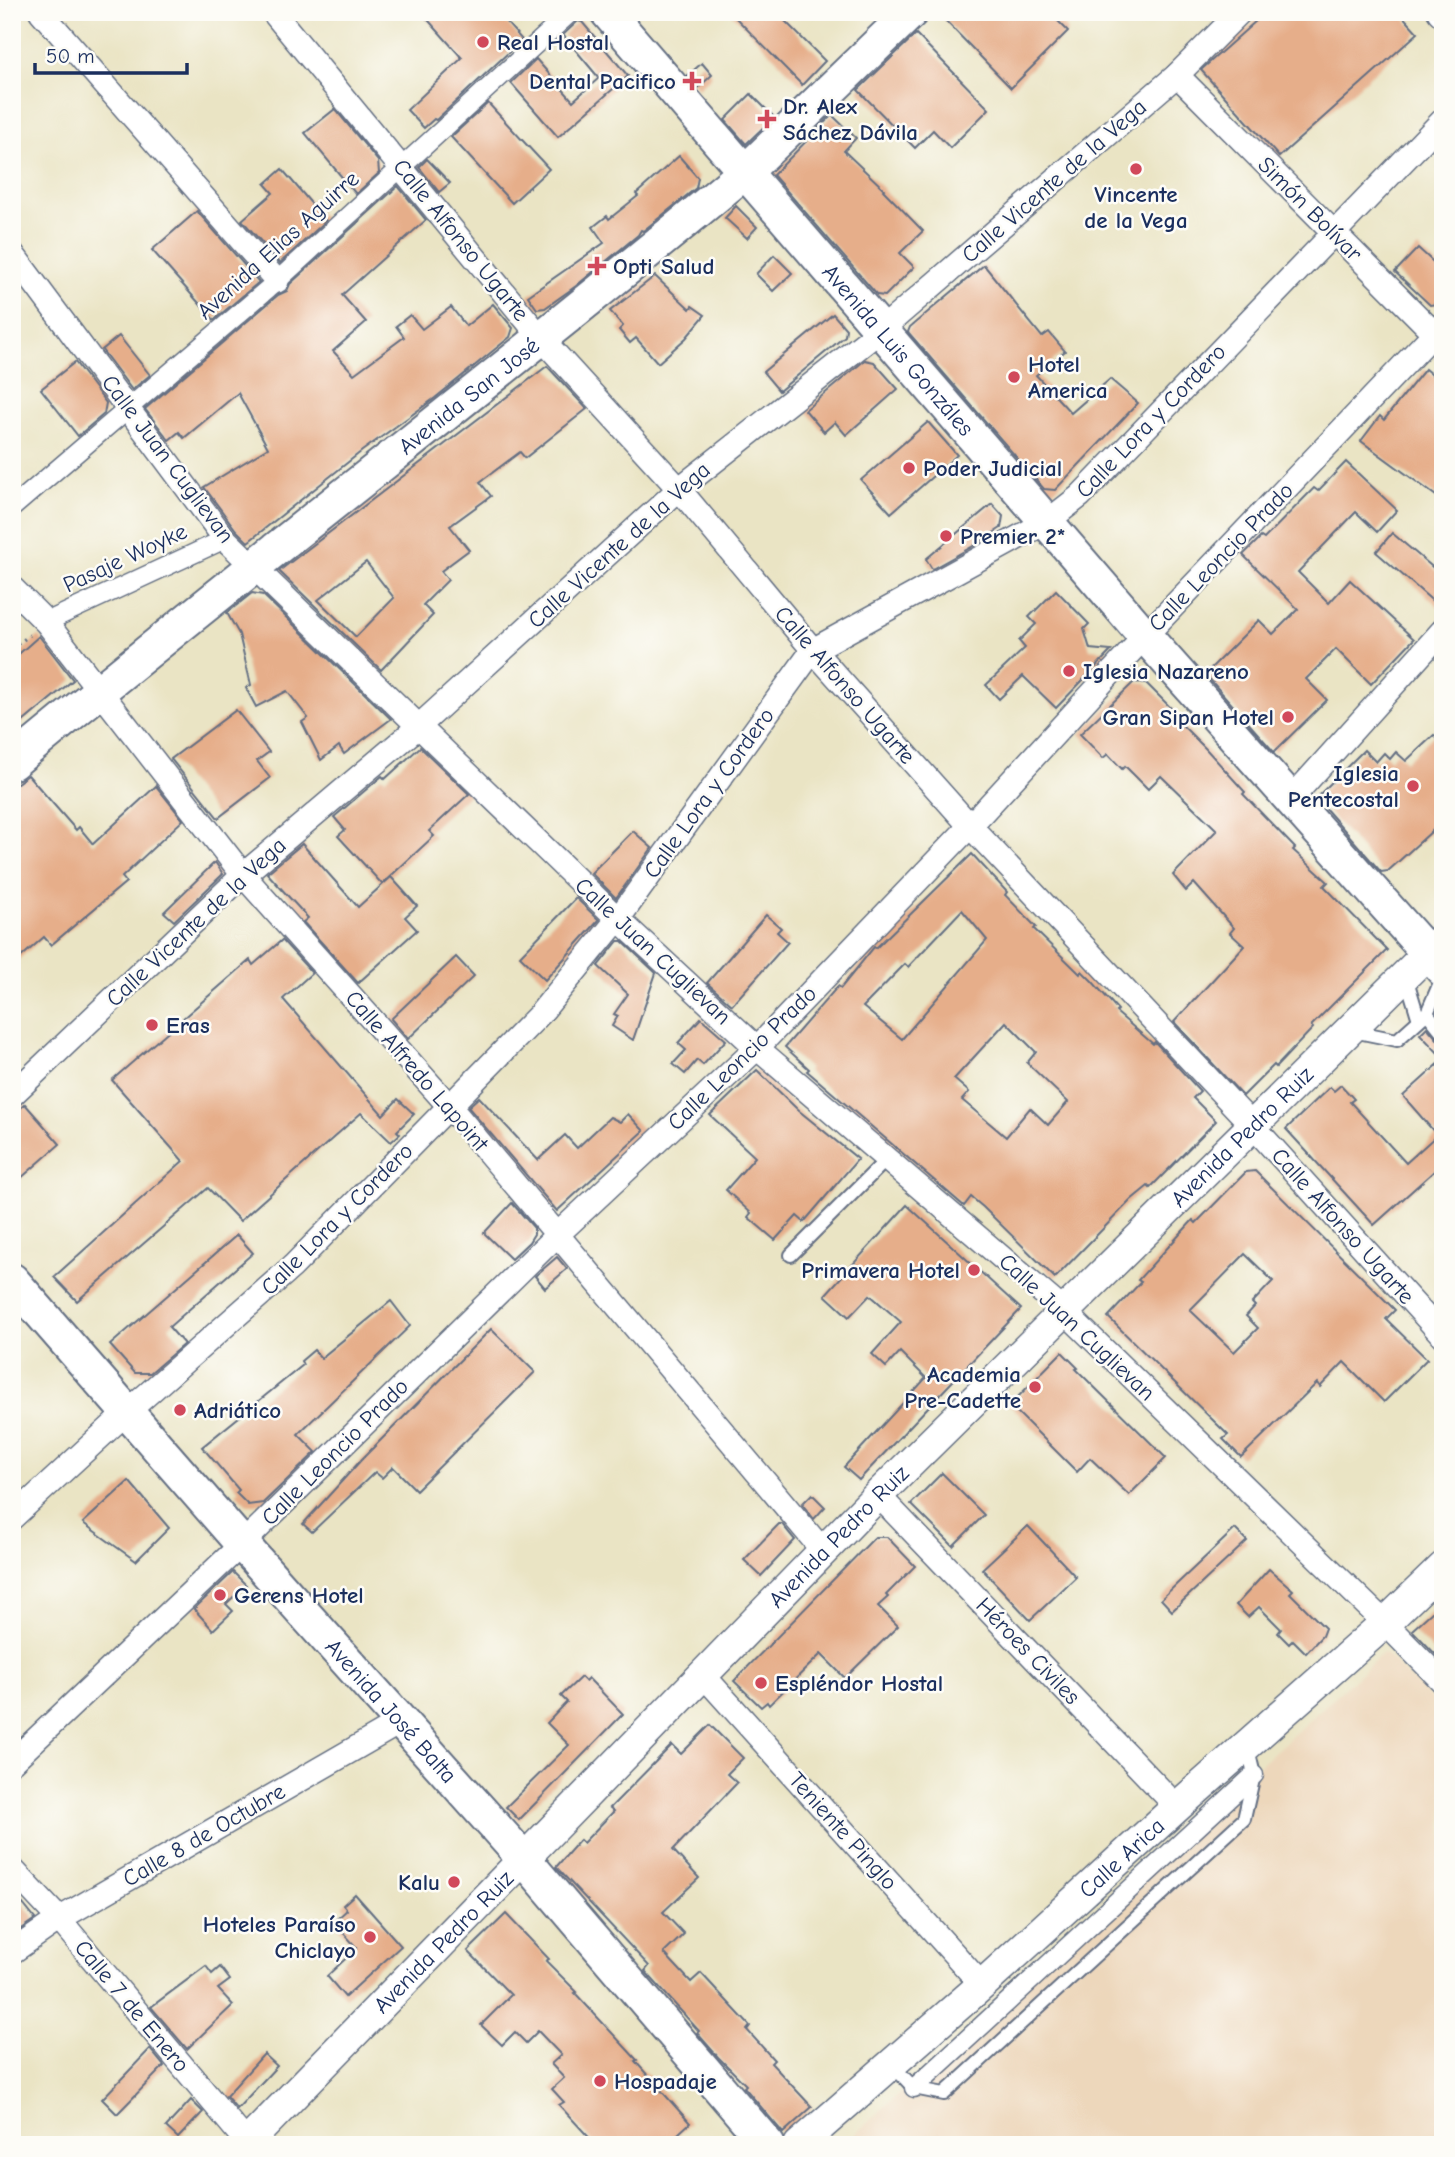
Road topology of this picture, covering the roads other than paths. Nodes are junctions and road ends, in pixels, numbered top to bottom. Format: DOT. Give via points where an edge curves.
graph roads {
  1 [pos="41,12"];
  2 [pos="273,12"];
  3 [pos="571,12"];
  4 [pos="607,12"];
  5 [pos="1240,12"];
  6 [pos="897,17"];
  7 [pos="1177,75"];
  8 [pos="1443,120"];
  9 [pos="402,167"];
  10 [pos="745,172"];
  11 [pos="1334,233"];
  12 [pos="12,253"];
  13 [pos="277,281"];
  14 [pos="882,330"];
  15 [pos="1440,333"];
  16 [pos="542,339"];
  17 [pos="129,408"];
  18 [pos="678,489"];
  19 [pos="12,508"];
  20 [pos="1048,521"];
  21 [pos="225,538"];
  22 [pos="255,566"];
  23 [pos="12,587"];
  24 [pos="46,622"];
  25 [pos="1443,630"];
  26 [pos="1145,636"];
  27 [pos="813,650"];
  28 [pos="98,692"];
  29 [pos="418,727"];
  30 [pos="12,763"];
  31 [pos="1290,800"];
  32 [pos="970,825"];
  33 [pos="243,875"];
  34 [pos="618,919"];
  35 [pos="1432,962"];
  36 [pos="1423,1017"];
  37 [pos="1349,1030"];
  38 [pos="1443,1033"];
  39 [pos="757,1048"];
  40 [pos="12,1095"];
  41 [pos="450,1107"];
  42 [pos="1253,1126"];
  43 [pos="887,1159"];
  44 [pos="558,1234"];
  45 [pos="791,1255"];
  46 [pos="12,1280"];
  47 [pos="1063,1310"];
  48 [pos="1443,1336"];
  49 [pos="126,1413"];
  50 [pos="878,1495"];
  51 [pos="12,1518"];
  52 [pos="242,1545"];
  53 [pos="824,1552"];
  54 [pos="1443,1567"];
  55 [pos="1385,1623"];
  56 [pos="704,1676"];
  57 [pos="1443,1682"];
  58 [pos="399,1723"];
  59 [pos="1247,1745"];
  60 [pos="12,1762"];
  61 [pos="1255,1775"];
  62 [pos="1177,1807"];
  63 [pos="524,1859"];
  64 [pos="12,1869"];
  65 [pos="59,1919"];
  66 [pos="12,1952"];
  67 [pos="982,1985"];
  68 [pos="891,2064"];
  69 [pos="914,2088"];
  70 [pos="247,2144"];
  71 [pos="768,2145"];
  72 [pos="799,2145"];
  1 -- 13 [label="street"];
  2 -- 9 [label="street, Calle Alfonso Ugarte"];
  3 -- 9 [label="street, Avenida Elias Aguirre"];
  4 -- 10 [label="main road, Avenida Luis Gonzáles"];
  5 -- 7 [label="street, Calle Vicente de la Vega"];
  6 -- 10 [label="main road, Avenida San José"];
  7 -- 11 [label="street, Simón Bolívar"];
  7 -- 14 [label="street, Calle Vicente de la Vega"];
  8 -- 11 [label="street, Calle Lora y Cordero"];
  9 -- 13 [label="street, Avenida Elias Aguirre"];
  9 -- 16 [label="street, Calle Alfonso Ugarte"];
  10 -- 14 [label="main road, Avenida Luis Gonzáles"];
  10 -- 16 [label="main road, Avenida San José"];
  11 -- 15 [label="street, Simón Bolívar"];
  11 -- 20 [label="street, Calle Lora y Cordero" via="1080,496"];
  12 -- 17 [label="street, Calle Juan Cuglievan"];
  13 -- 17 [label="street, Avenida Elias Aguirre"];
  14 -- 18 [label="street, Calle Vicente de la Vega"];
  14 -- 20 [label="main road, Avenida Luis Gonzáles"];
  15 -- 26 [label="street, Calle Leoncio Prado"];
  16 -- 18 [label="street, Calle Alfonso Ugarte"];
  16 -- 22 [label="main road, Avenida San José"];
  17 -- 19 [label="street, Avenida Elias Aguirre"];
  17 -- 21 [label="street, Calle Juan Cuglievan"];
  18 -- 27 [label="street, Calle Alfonso Ugarte"];
  18 -- 29 [label="street, Calle Vicente de la Vega"];
  20 -- 26 [label="main road, Avenida Luis Gonzáles"];
  20 -- 27 [label="street, Calle Lora y Cordero"];
  21 -- 22 [label="street, Calle Juan Cuglievan"];
  21 -- 24 [label="street, Pasaje Woyke"];
  22 -- 28 [label="main road, Avenida San José"];
  22 -- 29 [label="street, Calle Juan Cuglievan"];
  23 -- 24 [label="street, Calle Alfredo Lapoint"];
  24 -- 28 [label="street, Calle Alfredo Lapoint"];
  25 -- 31 [label="street"];
  26 -- 31 [label="main road, Avenida Luis Gonzáles"];
  26 -- 32 [label="street, Calle Leoncio Prado"];
  27 -- 32 [label="street, Calle Alfonso Ugarte"];
  27 -- 34 [label="street, Calle Lora y Cordero"];
  28 -- 30 [label="main road, Avenida San José"];
  28 -- 33 [label="street, Calle Alfredo Lapoint"];
  29 -- 33 [label="street, Calle Vicente de la Vega"];
  29 -- 34 [label="street, Calle Juan Cuglievan"];
  31 -- 35 [label="main road, Avenida Luis Gonzáles"];
  32 -- 39 [label="street, Calle Leoncio Prado"];
  32 -- 42 [label="street, Calle Alfonso Ugarte"];
  33 -- 40 [label="street, Calle Vicente de la Vega"];
  33 -- 41 [label="street, Calle Alfredo Lapoint"];
  34 -- 39 [label="street, Calle Juan Cuglievan"];
  34 -- 41 [label="street, Calle Lora y Cordero" via="540,1014"];
  35 -- 36 [label="lane"];
  35 -- 36 [label="lane"];
  35 -- 37 [label="street, Avenida Pedro Ruiz"];
  36 -- 37 [label="lane" via="1397,1040"];
  36 -- 38 [label="lane"];
  37 -- 42 [label="street, Avenida Pedro Ruiz"];
  39 -- 43 [label="street, Calle Juan Cuglievan"];
  39 -- 44 [label="street, Calle Leoncio Prado"];
  41 -- 44 [label="street, Calle Alfredo Lapoint"];
  41 -- 49 [label="street, Calle Lora y Cordero" via="293,1266"];
  42 -- 47 [label="street, Avenida Pedro Ruiz"];
  42 -- 48 [label="street, Calle Alfonso Ugarte"];
  43 -- 45 [label="lane"];
  43 -- 47 [label="street, Calle Juan Cuglievan"];
  44 -- 52 [label="street, Calle Leoncio Prado"];
  44 -- 53 [label="street, Calle Alfredo Lapoint"];
  46 -- 49 [label="main road, Avenida José Balta"];
  47 -- 50 [label="street, Avenida Pedro Ruiz"];
  47 -- 55 [label="street, Calle Juan Cuglievan"];
  49 -- 51 [label="street, Calle Lora y Cordero"];
  49 -- 52 [label="main road, Avenida José Balta"];
  50 -- 53 [label="street, Avenida Pedro Ruiz"];
  50 -- 62 [label="street, Héroes Civiles"];
  52 -- 58 [label="main road, Avenida José Balta"];
  52 -- 60 [label="street, Calle Leoncio Prado"];
  53 -- 56 [label="street, Avenida Pedro Ruiz"];
  54 -- 55 [label="street, Calle Arica"];
  55 -- 57 [label="street, Calle Juan Cuglievan"];
  55 -- 59 [label="street, Calle Arica"];
  56 -- 63 [label="street, Avenida Pedro Ruiz"];
  56 -- 67 [label="street, Teniente Pinglo"];
  58 -- 63 [label="main road, Avenida José Balta"];
  58 -- 65 [label="street, Calle 8 de Octubre"];
  59 -- 61 [label="lane"];
  59 -- 62 [label="street, Calle Arica"];
  61 -- 69 [label="street"];
  61 -- 69 [label="lane" via="1244,1819 944,2094"];
  62 -- 67 [label="street, Calle Arica"];
  63 -- 70 [label="street, Avenida Pedro Ruiz"];
  63 -- 71 [label="main road, Avenida José Balta"];
  64 -- 65 [label="street, Calle 7 de Enero"];
  65 -- 66 [label="street, Calle 8 de Octubre"];
  65 -- 70 [label="street, Calle 7 de Enero"];
  67 -- 68 [label="street, Calle Arica"];
  68 -- 69 [label="lane"];
  68 -- 72 [label="street, Calle Arica"];
}
